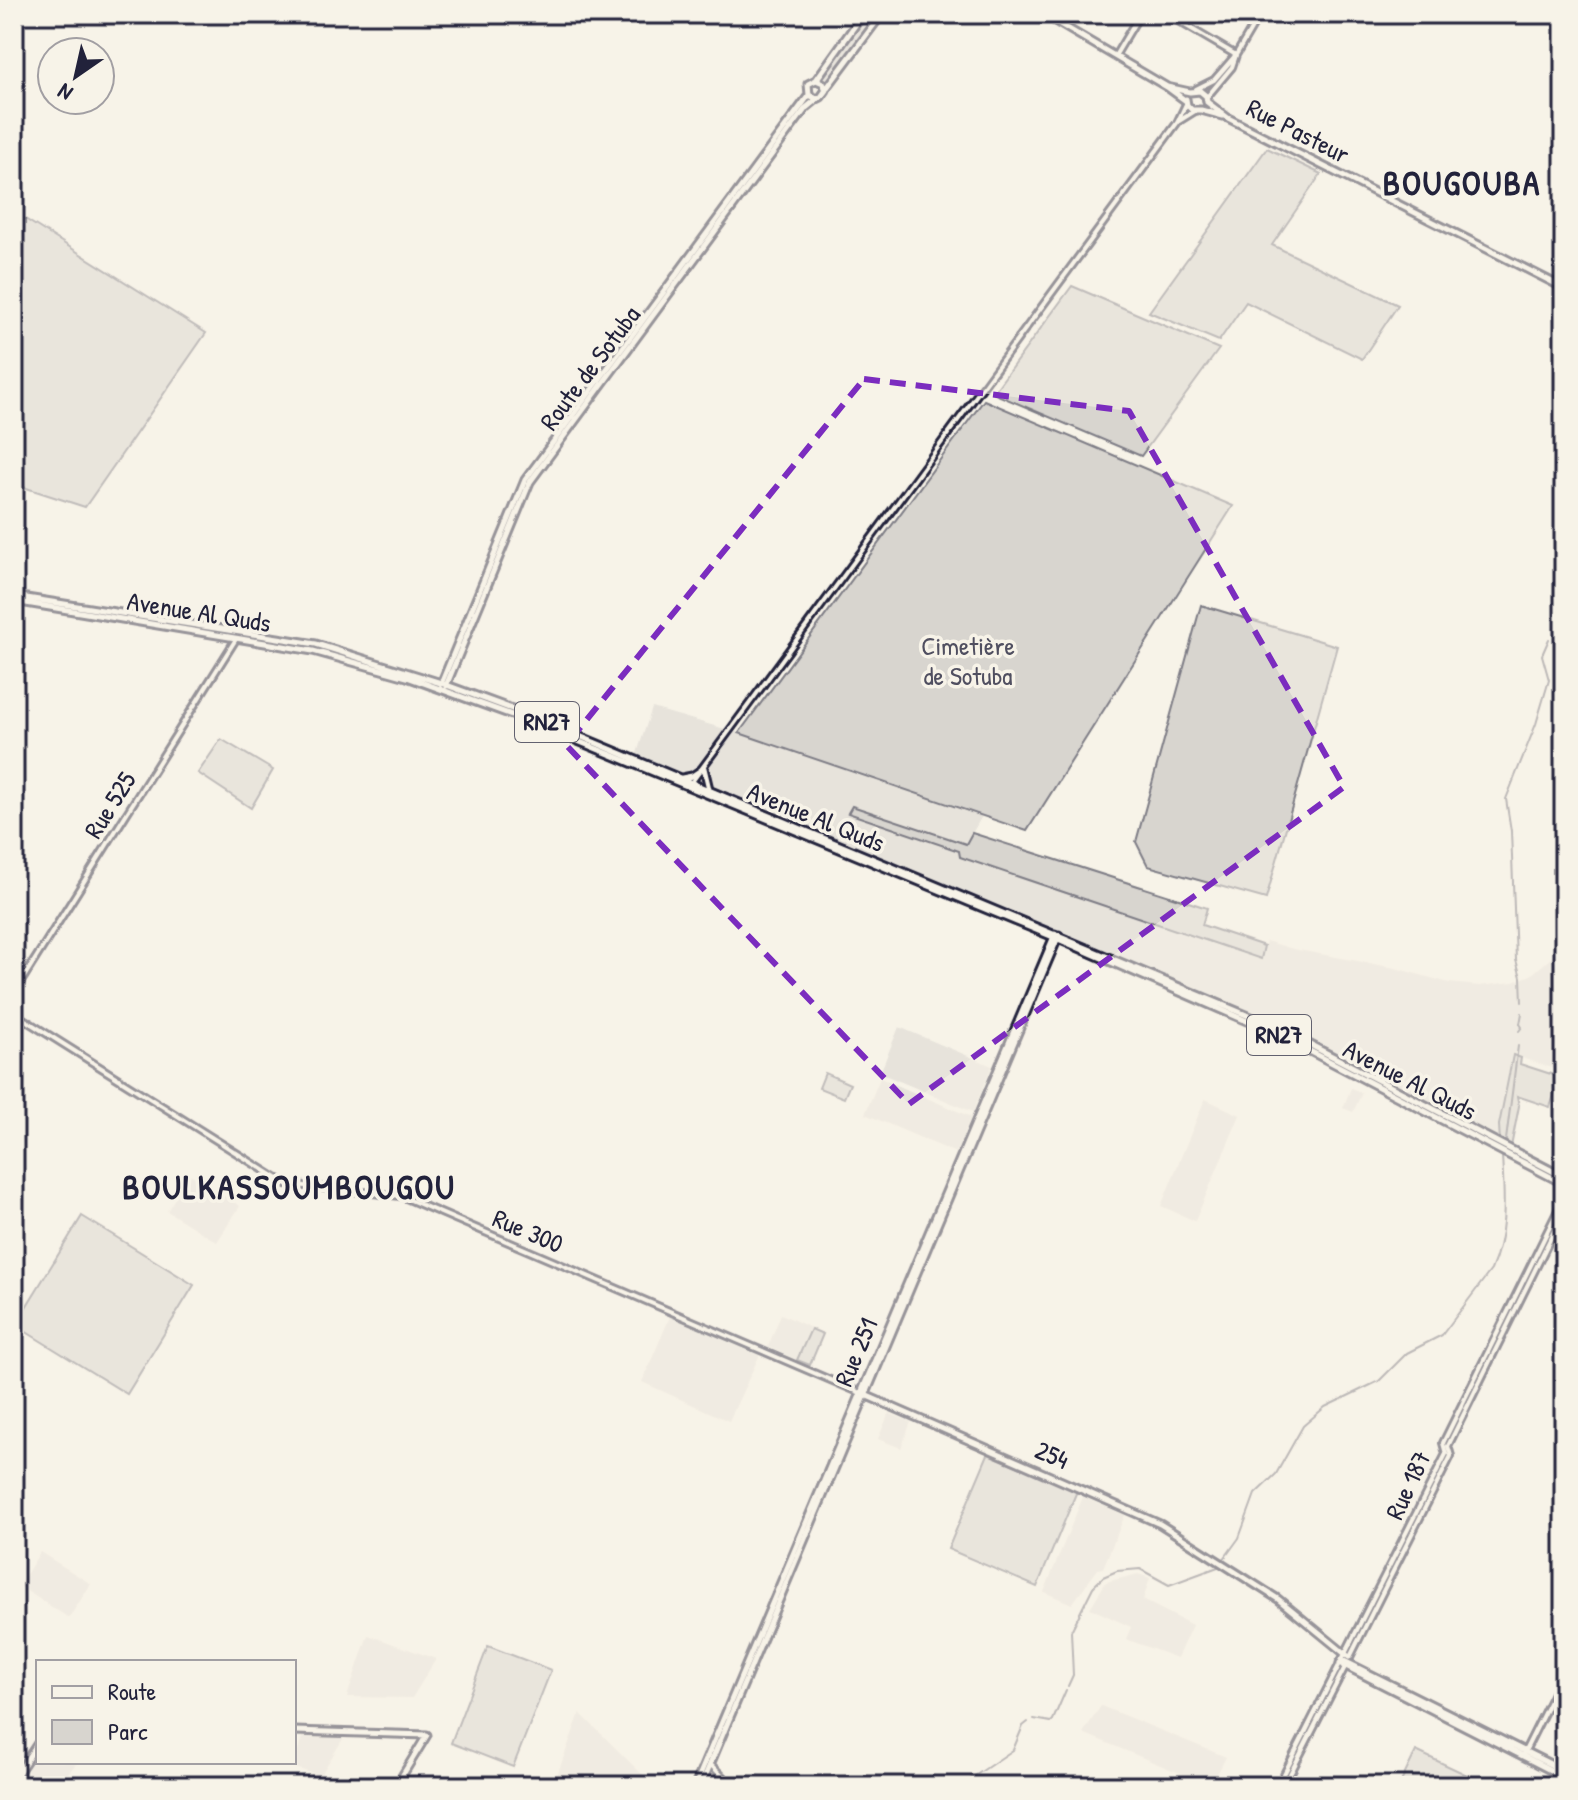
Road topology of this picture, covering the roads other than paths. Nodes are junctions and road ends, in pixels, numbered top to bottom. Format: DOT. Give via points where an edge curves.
graph roads {
  1 [pos="863,14"];
  2 [pos="882,14"];
  3 [pos="1043,14"];
  4 [pos="1140,14"];
  5 [pos="1166,14"];
  6 [pos="1260,14"];
  7 [pos="1236,55"];
  8 [pos="1115,56"];
  9 [pos="816,80"];
  10 [pos="1167,87"];
  11 [pos="826,90"];
  12 [pos="1192,91"];
  13 [pos="809,95"];
  14 [pos="817,99"];
  15 [pos="1206,100"];
  16 [pos="1186,102"];
  17 [pos="1199,110"];
  18 [pos="1228,118"];
  19 [pos="1177,123"];
  20 [pos="1564,288"];
  21 [pos="14,598"];
  22 [pos="237,634"];
  23 [pos="443,687"];
  24 [pos="704,768"];
  25 [pos="681,778"];
  26 [pos="690,784"];
  27 [pos="709,790"];
  28 [pos="1056,936"];
  29 [pos="14,993"];
  30 [pos="14,1013"];
  31 [pos="1508,1151"];
  32 [pos="1564,1177"];
  33 [pos="1564,1184"];
  34 [pos="1564,1198"];
  35 [pos="1564,1211"];
  36 [pos="863,1394"];
  37 [pos="1345,1660"];
  38 [pos="1564,1673"];
  39 [pos="296,1731"];
  40 [pos="36,1746"];
  41 [pos="1524,1754"];
  42 [pos="710,1764"];
  43 [pos="1564,1774"];
  44 [pos="14,1779"];
  45 [pos="396,1786"];
  46 [pos="695,1786"];
  47 [pos="701,1786"];
  48 [pos="732,1786"];
  49 [pos="1278,1786"];
  50 [pos="1284,1786"];
  1 -- 9 [label="main road"];
  2 -- 11 [label="main road"];
  3 -- 8 [label="main road"];
  4 -- 8 [label="street"];
  5 -- 7 [label="street"];
  6 -- 7 [label="street"];
  7 -- 12 [label="street" via="1214,80"];
  7 -- 15 [label="street"];
  8 -- 10 [label="main road"];
  9 -- 11 [label="main road"];
  9 -- 13 [label="main road" via="808,84"];
  10 -- 12 [label="main road"];
  10 -- 16 [label="main road"];
  11 -- 14 [label="main road"];
  12 -- 15 [label="main road" via="1202,92"];
  12 -- 16 [label="main road"];
  13 -- 14 [label="main road"];
  13 -- 23 [label="main road, Route de Sotuba" via="525,480"];
  14 -- 23 [label="main road, Route de Sotuba" via="530,482"];
  15 -- 17 [label="main road"];
  15 -- 18 [label="main road"];
  16 -- 17 [label="main road"];
  16 -- 19 [label="street"];
  17 -- 18 [label="main road"];
  17 -- 19 [label="street"];
  18 -- 20 [label="main road, Rue Pasteur"];
  19 -- 24 [label="street"];
  21 -- 22 [label="main road, Avenue Al Quds / RN27"];
  22 -- 23 [label="main road, Avenue Al Quds / RN27"];
  22 -- 29 [label="street, Rue 525"];
  23 -- 25 [label="main road, Avenue Al Quds / RN27" via="534,717"];
  23 -- 26 [label="main road, Avenue Al Quds / RN27"];
  24 -- 25 [label="main road"];
  24 -- 26 [label="street"];
  24 -- 27 [label="main road"];
  25 -- 26 [label="main road, Avenue Al Quds / RN27"];
  26 -- 27 [label="main road, Avenue Al Quds / RN27"];
  26 -- 28 [label="main road, Avenue Al Quds / RN27"];
  27 -- 28 [label="main road, Avenue Al Quds / RN27"];
  28 -- 31 [label="main road, Avenue Al Quds / RN27" via="1280,1029"];
  28 -- 36 [label="main road, Rue 251"];
  30 -- 36 [label="street, Rue 300" via="286,1184 401,1196"];
  31 -- 32 [label="main road, Avenue Al Quds / RN27"];
  31 -- 33 [label="main road, Avenue Al Quds / RN27"];
  34 -- 37 [label="street, Rue 187" via="1443,1443 1446,1454"];
  35 -- 37 [label="street, Rue 187" via="1448,1446 1451,1456"];
  36 -- 37 [label="main road, 254" via="1160,1524 1278,1599"];
  36 -- 42 [label="main road, Rue 251"];
  36 -- 46 [label="main road, Rue 251"];
  37 -- 41 [label="main road, 254"];
  37 -- 49 [label="street, Rue 187"];
  37 -- 50 [label="street, Rue 187"];
  38 -- 41 [label="street"];
  39 -- 45 [label="main road" via="427,1735"];
  40 -- 44 [label="main road"];
  41 -- 43 [label="main road, 254"];
  42 -- 47 [label="main road, Rue 251"];
  42 -- 48 [label="street"];
}
